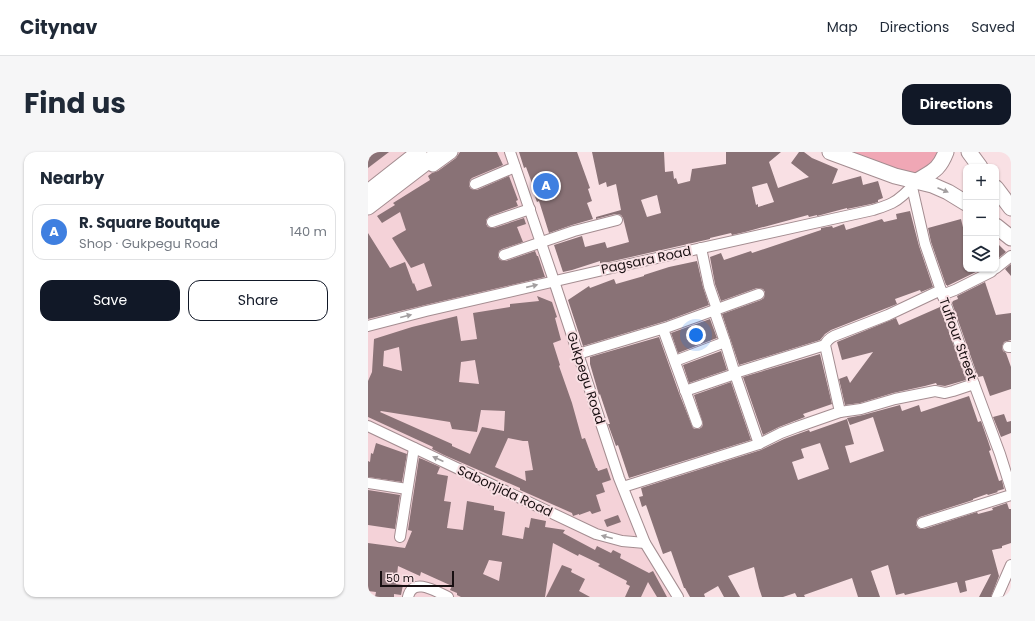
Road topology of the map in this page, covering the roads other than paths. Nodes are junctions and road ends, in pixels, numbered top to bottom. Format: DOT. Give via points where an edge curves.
graph roads {
  1 [pos="413,152"];
  2 [pos="419,152"];
  3 [pos="440,152"];
  4 [pos="451,152"];
  5 [pos="510,152"];
  6 [pos="946,152"];
  7 [pos="969,152"];
  8 [pos="836,154"];
  9 [pos="978,164"];
  10 [pos="515,167"];
  11 [pos="476,184"];
  12 [pos="915,184"];
  13 [pos="368,186"];
  14 [pos="368,192"];
  15 [pos="999,192"];
  16 [pos="963,201"];
  17 [pos="368,207"];
  18 [pos="1011,208"];
  19 [pos="530,209"];
  20 [pos="368,212"];
  21 [pos="617,220"];
  22 [pos="492,222"];
  23 [pos="999,228"];
  24 [pos="1011,238"];
  25 [pos="541,242"];
  26 [pos="701,248"];
  27 [pos="504,255"];
  28 [pos="1011,256"];
  29 [pos="999,265"];
  30 [pos="991,272"];
  31 [pos="554,281"];
  32 [pos="941,292"];
  33 [pos="759,294"];
  34 [pos="715,310"];
  35 [pos="368,326"];
  36 [pos="663,329"];
  37 [pos="725,342"];
  38 [pos="825,345"];
  39 [pos="578,354"];
  40 [pos="675,361"];
  41 [pos="735,373"];
  42 [pos="974,384"];
  43 [pos="686,391"];
  44 [pos="840,412"];
  45 [pos="697,423"];
  46 [pos="368,426"];
  47 [pos="759,444"];
  48 [pos="414,448"];
  49 [pos="368,483"];
  50 [pos="623,487"];
  51 [pos="407,489"];
  52 [pos="1011,489"];
  53 [pos="1011,495"];
  54 [pos="922,524"];
  55 [pos="400,537"];
  56 [pos="646,543"];
  57 [pos="1011,565"];
  58 [pos="408,597"];
  59 [pos="448,597"];
  60 [pos="678,597"];
  61 [pos="997,597"];
  1 -- 13 [label="main road"];
  2 -- 14 [label="highway"];
  3 -- 17 [label="highway"];
  4 -- 20 [label="main road"];
  5 -- 10 [label="street, Gukpegu Road"];
  6 -- 12 [label="highway" via="936,169"];
  7 -- 9 [label="highway"];
  8 -- 12 [label="highway"];
  10 -- 11 [label="street"];
  10 -- 19 [label="street, Gukpegu Road"];
  12 -- 16 [label="highway, one-way" via="932,185"];
  12 -- 26 [label="street, Pagsara Road" via="891,204 873,210"];
  12 -- 32 [label="street, Tuffour Street" via="924,244"];
  15 -- 18 [label="highway"];
  19 -- 22 [label="street"];
  19 -- 25 [label="street, Gukpegu Road"];
  21 -- 25 [label="street"];
  23 -- 24 [label="highway"];
  25 -- 27 [label="street"];
  25 -- 31 [label="street, Gukpegu Road"];
  26 -- 31 [label="street, Pagsara Road"];
  26 -- 34 [label="street"];
  28 -- 29 [label="street"];
  30 -- 32 [label="street" via="955,290"];
  35 -- 31 [label="street, Pagsara Road, one-way"];
  31 -- 39 [label="street, Gukpegu Road"];
  32 -- 38 [label="street" via="888,316 834,336"];
  32 -- 42 [label="street, Tuffour Street"];
  33 -- 34 [label="street"];
  34 -- 36 [label="street"];
  34 -- 37 [label="street"];
  36 -- 39 [label="street"];
  36 -- 40 [label="street"];
  37 -- 40 [label="street"];
  37 -- 41 [label="street"];
  38 -- 41 [label="street"];
  38 -- 44 [label="street"];
  39 -- 50 [label="street, Gukpegu Road"];
  40 -- 43 [label="street"];
  41 -- 43 [label="street"];
  41 -- 47 [label="street"];
  42 -- 44 [label="street" via="945,393 935,391"];
  42 -- 52 [label="street, Tuffour Street"];
  43 -- 45 [label="street"];
  44 -- 47 [label="street" via="781,433"];
  46 -- 48 [label="street, Sabonjida Road"];
  47 -- 50 [label="street"];
  48 -- 51 [label="street"];
  56 -- 48 [label="street, Sabonjida Road, one-way" via="622,541 596,534"];
  49 -- 51 [label="street"];
  50 -- 56 [label="street, Gukpegu Road"];
  51 -- 55 [label="street"];
  53 -- 54 [label="street"];
  56 -- 60 [label="street, Gukpegu Road"];
  57 -- 61 [label="street"];
  58 -- 59 [label="street" via="410,591 420,586"];
}
